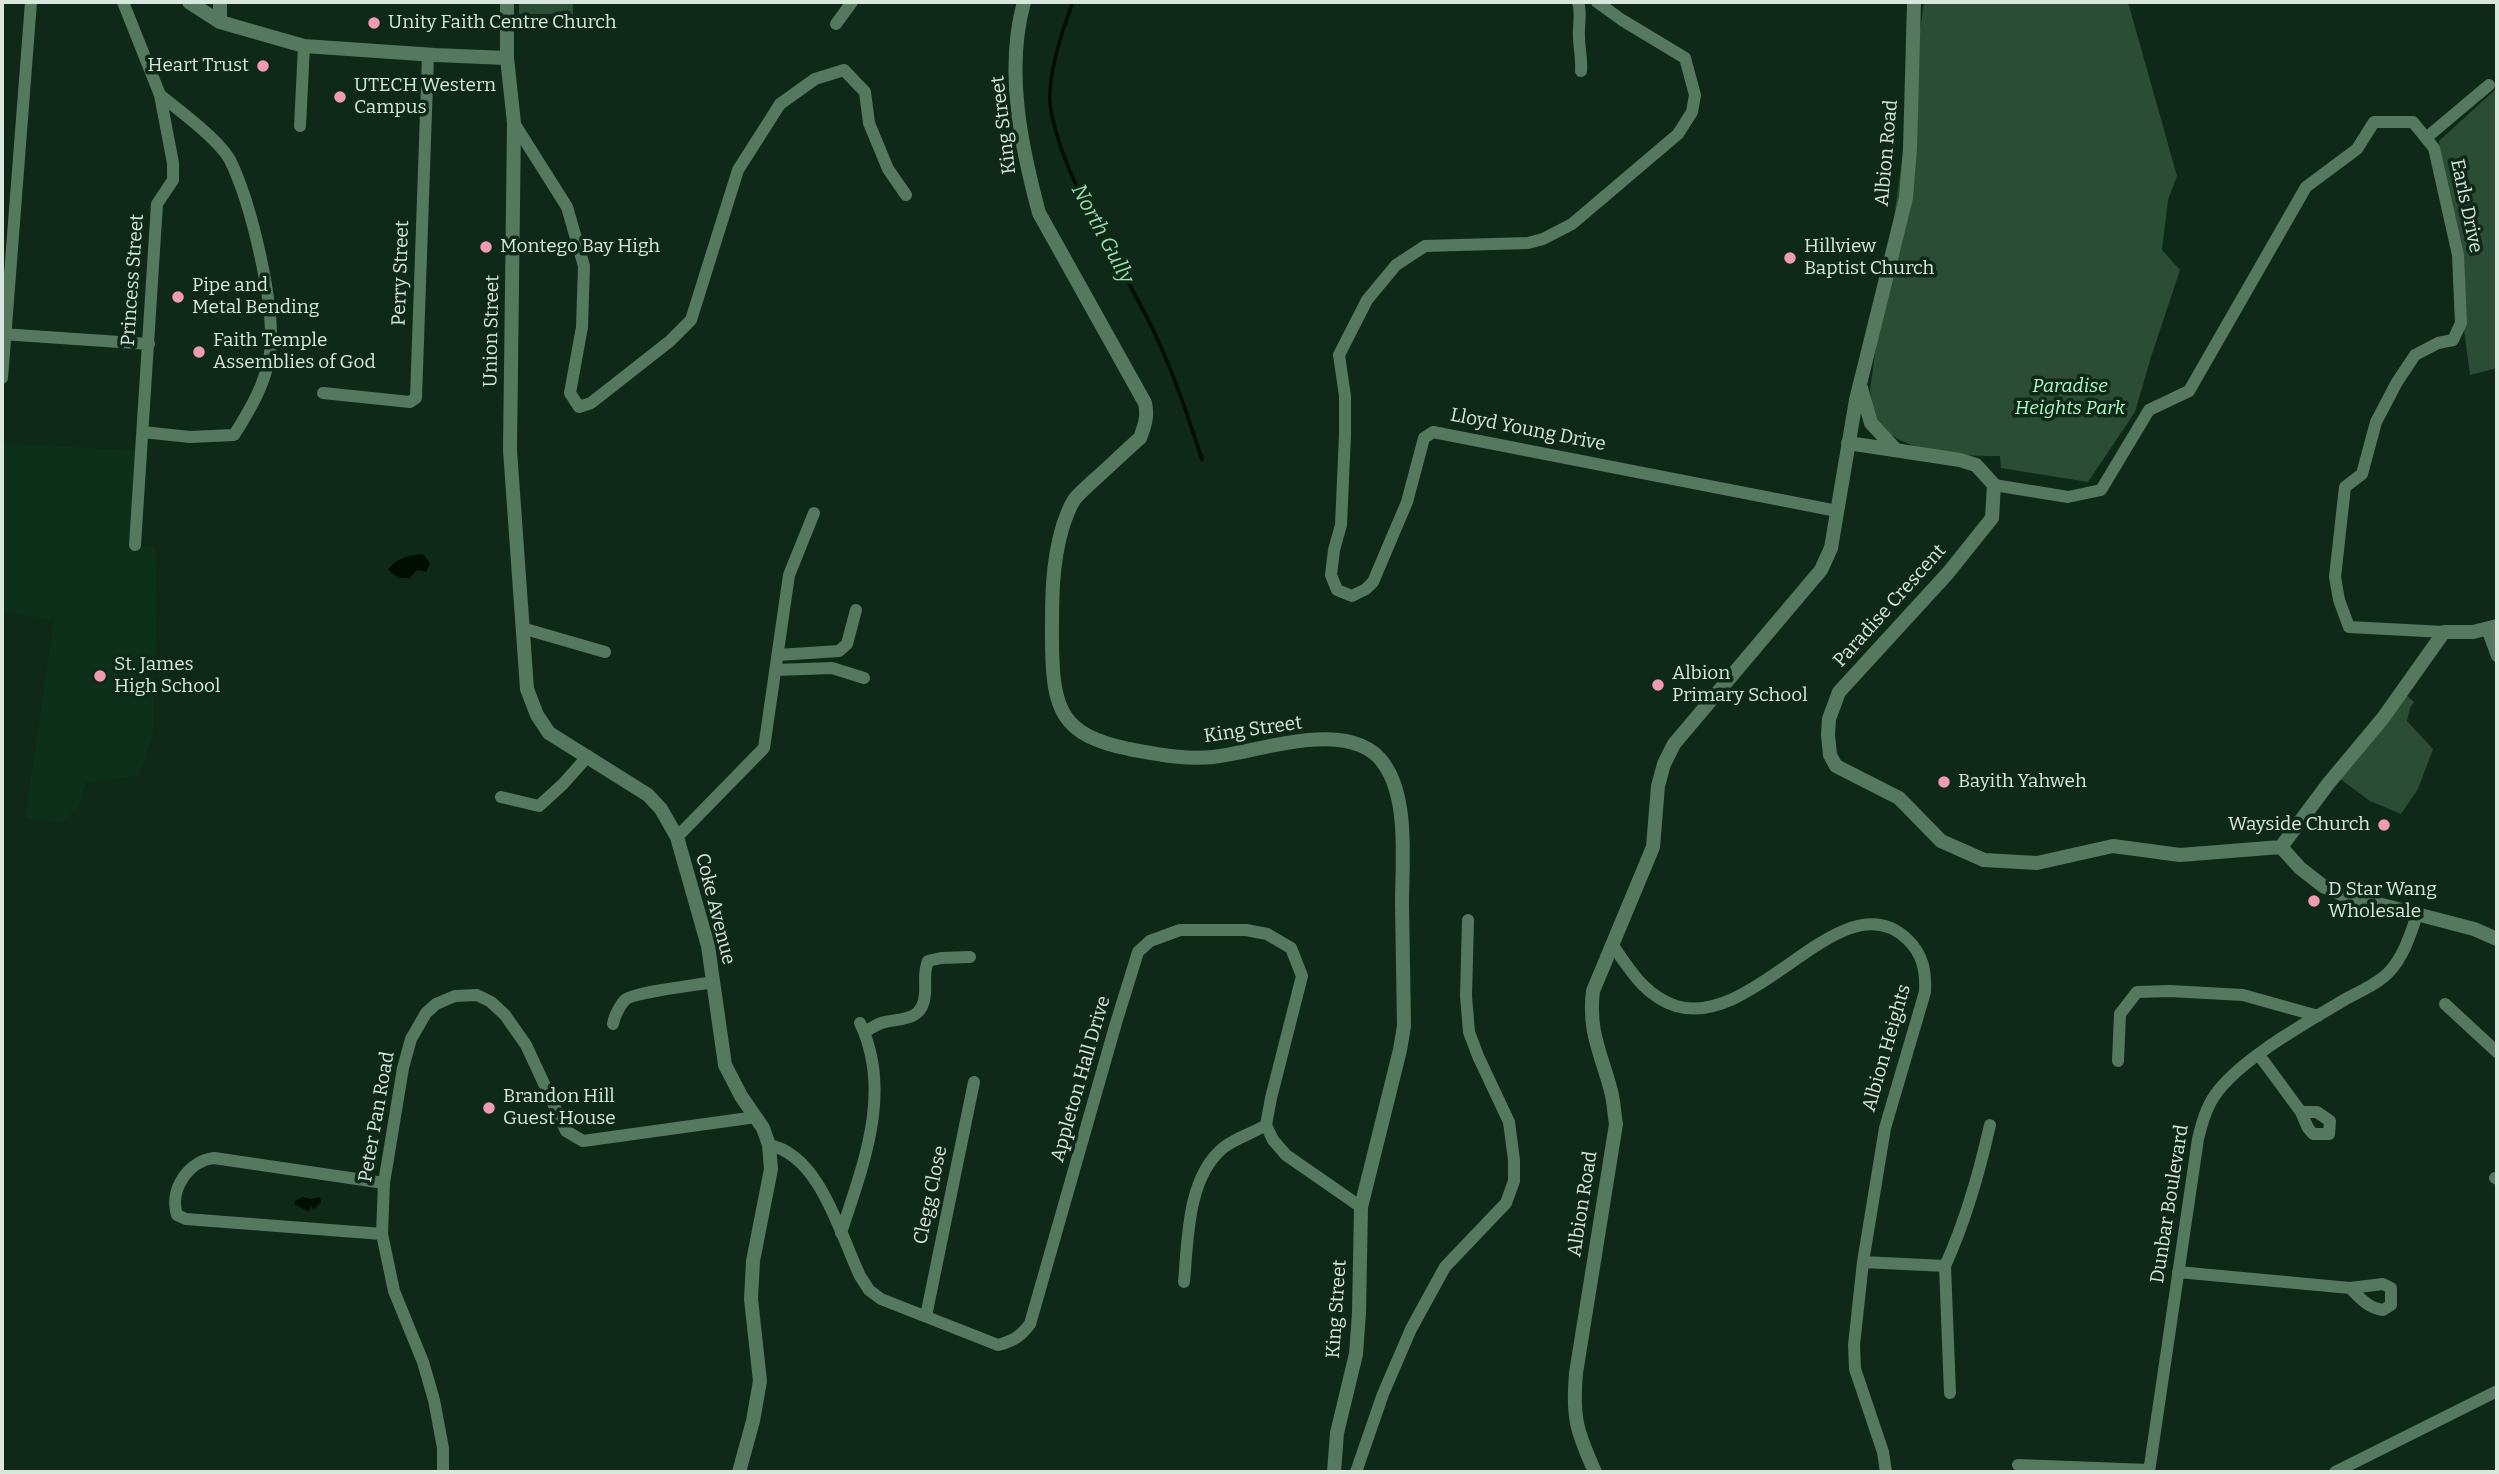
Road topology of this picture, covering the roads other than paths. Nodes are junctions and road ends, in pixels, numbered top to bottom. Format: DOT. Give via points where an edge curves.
graph roads {
  1 [pos="31,2"];
  2 [pos="123,2"];
  3 [pos="189,2"];
  4 [pos="220,2"];
  5 [pos="507,2"];
  6 [pos="852,2"];
  7 [pos="1024,2"];
  8 [pos="1578,2"];
  9 [pos="1597,2"];
  10 [pos="1912,2"];
  11 [pos="220,22"];
  12 [pos="836,24"];
  13 [pos="303,46"];
  14 [pos="428,55"];
  15 [pos="507,58"];
  16 [pos="1581,71"];
  17 [pos="2488,85"];
  18 [pos="160,95"];
  19 [pos="514,123"];
  20 [pos="300,126"];
  21 [pos="2426,138"];
  22 [pos="906,195"];
  23 [pos="4,335"];
  24 [pos="149,344"];
  25 [pos="2,379"];
  26 [pos="1860,383"];
  27 [pos="323,393"];
  28 [pos="143,432"];
  29 [pos="1849,435"];
  30 [pos="1895,449"];
  31 [pos="510,450"];
  32 [pos="1994,485"];
  33 [pos="1838,511"];
  34 [pos="814,513"];
  35 [pos="135,545"];
  36 [pos="856,610"];
  37 [pos="522,628"];
  38 [pos="2492,628"];
  39 [pos="2444,632"];
  40 [pos="605,652"];
  41 [pos="778,655"];
  42 [pos="2497,656"];
  43 [pos="776,670"];
  44 [pos="864,678"];
  45 [pos="588,756"];
  46 [pos="501,797"];
  47 [pos="677,837"];
  48 [pos="2280,847"];
  49 [pos="2417,915"];
  50 [pos="1468,919"];
  51 [pos="2497,939"];
  52 [pos="1612,944"];
  53 [pos="970,957"];
  54 [pos="713,982"];
  55 [pos="2445,1004"];
  56 [pos="2318,1016"];
  57 [pos="613,1024"];
  58 [pos="2497,1052"];
  59 [pos="2259,1055"];
  60 [pos="2118,1060"];
  61 [pos="974,1082"];
  62 [pos="2301,1112"];
  63 [pos="755,1117"];
  64 [pos="1266,1125"];
  65 [pos="1990,1125"];
  66 [pos="769,1145"];
  67 [pos="384,1183"];
  68 [pos="1361,1207"];
  69 [pos="841,1233"];
  70 [pos="382,1234"];
  71 [pos="1863,1262"];
  72 [pos="1945,1266"];
  73 [pos="2178,1272"];
  74 [pos="1184,1282"];
  75 [pos="2350,1288"];
  76 [pos="926,1316"];
  77 [pos="2497,1391"];
  78 [pos="1950,1393"];
  79 [pos="2018,1465"];
  80 [pos="2149,1471"];
  81 [pos="443,1472"];
  82 [pos="739,1472"];
  83 [pos="1335,1472"];
  84 [pos="1356,1472"];
  85 [pos="1595,1472"];
  86 [pos="1886,1472"];
  87 [pos="2335,1472"];
  1 -- 23 [label="street"];
  2 -- 18 [label="street, Princess Street"];
  3 -- 11 [label="street"];
  4 -- 11 [label="street"];
  5 -- 15 [label="street, Union Street"];
  6 -- 12 [label="street"];
  7 -- 68 [label="street, King Street" via="1016,52 1018,101 1040,213 1147,414 1140,438 1075,498 1066,517 1052,593 1056,699 1075,728 1090,738 1168,757 1211,758 1310,740 1347,740 1369,748 1384,763 1396,788 1401,823 1404,1026"];
  8 -- 16 [label="street"];
  9 -- 33 [label="street, Lloyd Young Drive" via="1685,58 1695,95 1692,112 1678,134 1572,224 1528,243 1425,246 1396,265 1367,300 1339,355 1345,435 1344,487 1331,575 1337,590 1352,596 1373,582 1407,502 1424,438 1433,432"];
  10 -- 26 [label="street, Albion Road" via="1906,198"];
  11 -- 13 [label="street"];
  13 -- 14 [label="street"];
  13 -- 20 [label="street"];
  14 -- 15 [label="street"];
  14 -- 27 [label="street, Perry Street" via="416,398 410,402"];
  15 -- 19 [label="street, Union Street"];
  17 -- 21 [label="street"];
  18 -- 24 [label="street, Princess Street" via="173,180 157,204"];
  18 -- 28 [label="street, Princess Street" via="229,159 250,217 269,299 270,353 255,403 234,435"];
  19 -- 22 [label="street" via="567,208 584,266 582,327 570,393 579,407 591,403 691,320 738,170 780,104 815,79 844,70 866,92 869,123 888,169"];
  19 -- 31 [label="street, Union Street"];
  21 -- 32 [label="street" via="2413,122 2374,122 2357,149 2306,187 2189,391 2149,410 2101,490 2068,497"];
  21 -- 39 [label="street, Earls Drive" via="2434,148 2458,255 2461,323 2453,340 2416,355 2376,422 2362,474 2345,487 2335,577 2349,627"];
  23 -- 24 [label="street"];
  23 -- 25 [label="street"];
  24 -- 28 [label="street, Princess Street"];
  26 -- 29 [label="street, Albion Road"];
  26 -- 30 [label="street" via="1871,424"];
  28 -- 35 [label="street, Princess Street"];
  29 -- 30 [label="street"];
  29 -- 33 [label="street, Albion Road"];
  30 -- 32 [label="street" via="1976,465"];
  31 -- 37 [label="street, Coke Avenue"];
  32 -- 48 [label="street, Paradise Crescent" via="1992,518 1839,692 1828,735 1836,766 1899,798 1941,841 1984,860 2038,863 2113,846 2180,855"];
  33 -- 52 [label="street, Albion Road" via="1831,548 1821,570 1674,744 1658,786 1653,847"];
  34 -- 41 [label="street" via="789,575"];
  36 -- 41 [label="street" via="847,644 839,651"];
  37 -- 40 [label="street"];
  37 -- 45 [label="street, Coke Avenue" via="527,690 537,715 549,733"];
  38 -- 39 [label="street"];
  38 -- 42 [label="street"];
  39 -- 48 [label="street" via="2383,718"];
  41 -- 43 [label="street"];
  43 -- 44 [label="street" via="832,668"];
  43 -- 47 [label="street" via="764,748"];
  45 -- 46 [label="street" via="539,806"];
  45 -- 47 [label="street, Coke Avenue" via="648,795"];
  47 -- 54 [label="street, Coke Avenue" via="708,946"];
  48 -- 49 [label="street" via="2323,886"];
  49 -- 51 [label="street"];
  49 -- 56 [label="street, Dunbar Boulevard" via="2403,953 2388,974"];
  50 -- 84 [label="street" via="1469,1032 1509,1122 1514,1181 1506,1203 1446,1267 1410,1329"];
  52 -- 71 [label="street, Albion Heights" via="1638,982 1656,997 1678,1006 1701,1008 1745,994 1815,946 1861,924 1894,930 1916,948 1926,975 1925,992 1885,1128"];
  52 -- 85 [label="street, Albion Road" via="1593,991 1590,1014 1616,1124 1573,1404 1578,1434"];
  53 -- 69 [label="street" via="928,961 921,1009 911,1018 863,1027 877,1086 870,1140"];
  54 -- 57 [label="street" via="626,999"];
  54 -- 63 [label="street, Coke Avenue" via="725,1065"];
  55 -- 58 [label="street"];
  56 -- 59 [label="street, Dunbar Boulevard"];
  56 -- 60 [label="street" via="2243,995 2137,992 2120,1014"];
  59 -- 62 [label="street"];
  59 -- 73 [label="street, Dunbar Boulevard" via="2231,1077 2204,1115"];
  61 -- 76 [label="street, Clegg Close"];
  63 -- 66 [label="street, Coke Avenue"];
  63 -- 67 [label="street, Peter Pan Road" via="593,1142 573,1138 559,1120 526,1045 505,1016 477,995 455,996 426,1013 411,1039"];
  64 -- 68 [label="street" via="1286,1154"];
  64 -- 74 [label="street" via="1223,1148 1207,1167 1195,1191"];
  64 -- 76 [label="street, Appleton Hall Drive" via="1302,976 1291,948 1267,934 1246,930 1180,930 1150,941 1138,952 1030,1324 1021,1336 998,1345"];
  65 -- 72 [label="street" via="1961,1232"];
  66 -- 69 [label="street, Appleton Hall Drive" via="792,1154 817,1180"];
  66 -- 82 [label="street, Coke Avenue" via="771,1169 751,1299 760,1381"];
  67 -- 70 [label="street, Peter Pan Road"];
  67 -- 70 [label="street" via="214,1158 184,1174 175,1205 177,1215 186,1219"];
  68 -- 83 [label="street, King Street" via="1356,1354 1337,1433"];
  69 -- 76 [label="street, Appleton Hall Drive" via="869,1290"];
  70 -- 81 [label="street, Peter Pan Road" via="394,1291 434,1400"];
  71 -- 72 [label="street"];
  71 -- 86 [label="street, Albion Heights" via="1855,1369"];
  72 -- 78 [label="street"];
  73 -- 75 [label="street"];
  73 -- 80 [label="street, Dunbar Boulevard"];
  77 -- 87 [label="street"];
  79 -- 80 [label="street"];
}
